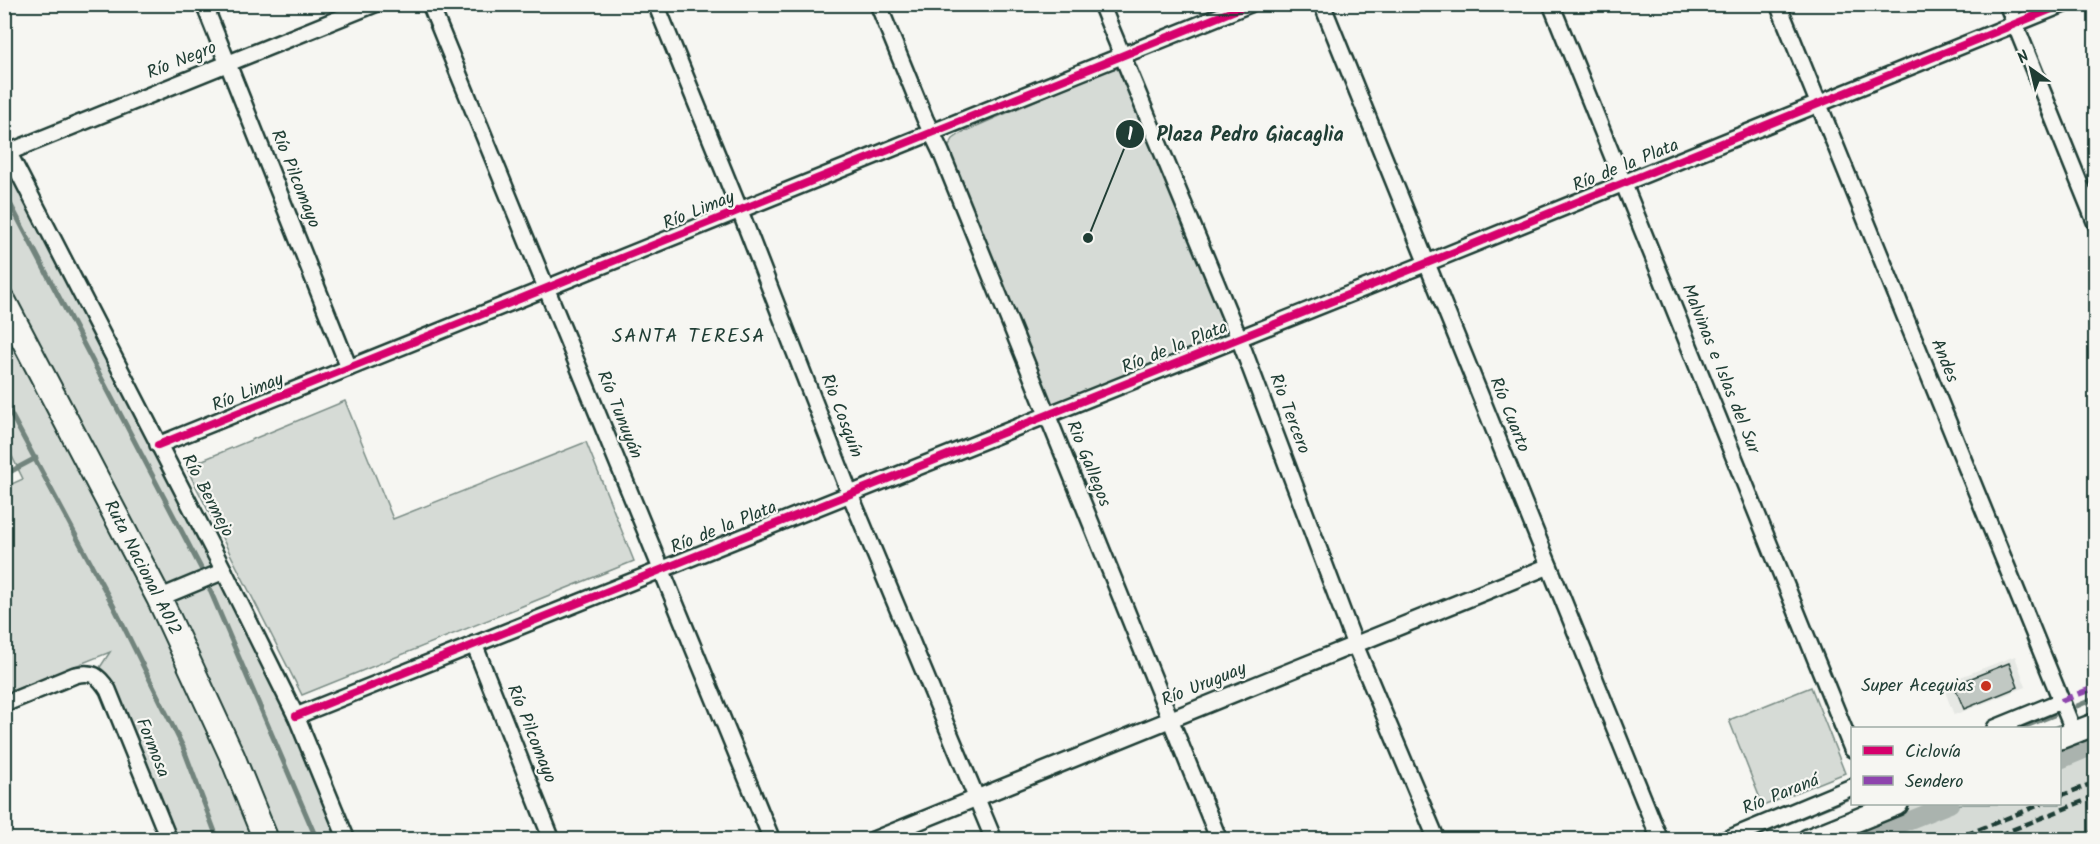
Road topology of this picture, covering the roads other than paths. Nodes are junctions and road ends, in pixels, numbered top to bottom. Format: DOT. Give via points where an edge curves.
graph roads {
  1 [pos="204,4"];
  2 [pos="375,4"];
  3 [pos="430,4"];
  4 [pos="656,4"];
  5 [pos="878,4"];
  6 [pos="1101,4"];
  7 [pos="1250,4"];
  8 [pos="1322,4"];
  9 [pos="1551,4"];
  10 [pos="1778,4"];
  11 [pos="2007,4"];
  12 [pos="2064,4"];
  13 [pos="2015,24"];
  14 [pos="1123,56"];
  15 [pos="228,64"];
  16 [pos="1819,104"];
  17 [pos="932,133"];
  18 [pos="6,150"];
  19 [pos="1624,183"];
  20 [pos="740,210"];
  21 [pos="2096,224"];
  22 [pos="1426,263"];
  23 [pos="546,289"];
  24 [pos="4,302"];
  25 [pos="1239,338"];
  26 [pos="349,368"];
  27 [pos="1047,415"];
  28 [pos="158,445"];
  29 [pos="850,494"];
  30 [pos="1549,566"];
  31 [pos="662,569"];
  32 [pos="224,571"];
  33 [pos="159,598"];
  34 [pos="474,644"];
  35 [pos="1355,645"];
  36 [pos="2061,701"];
  37 [pos="4,704"];
  38 [pos="296,716"];
  39 [pos="1170,719"];
  40 [pos="2096,724"];
  41 [pos="2000,727"];
  42 [pos="2067,735"];
  43 [pos="1851,747"];
  44 [pos="1851,787"];
  45 [pos="977,797"];
  46 [pos="1883,806"];
  47 [pos="169,840"];
  48 [pos="266,840"];
  49 [pos="347,840"];
  50 [pos="552,840"];
  51 [pos="772,840"];
  52 [pos="873,840"];
  53 [pos="994,840"];
  54 [pos="1219,840"];
  55 [pos="1437,840"];
  56 [pos="1660,840"];
  57 [pos="1725,840"];
  58 [pos="1808,840"];
  1 -- 15 [label="street, Río Pilcomayo"];
  2 -- 15 [label="street, Río Negro"];
  3 -- 23 [label="street, Río Tunuyán"];
  4 -- 20 [label="street, Rio Cosquín"];
  5 -- 17 [label="street, Rio Gallegos"];
  6 -- 14 [label="street, Rio Tercero"];
  7 -- 14 [label="street, Río Limay"];
  8 -- 22 [label="street, Río Cuarto"];
  9 -- 19 [label="street, Malvinas e Islas del Sur"];
  10 -- 16 [label="street, Andes"];
  11 -- 13 [label="street"];
  12 -- 13 [label="street, Río de la Plata"];
  13 -- 16 [label="street, Río de la Plata"];
  13 -- 21 [label="street"];
  14 -- 17 [label="street, Río Limay"];
  14 -- 25 [label="street, Rio Tercero"];
  15 -- 18 [label="street, Río Negro"];
  15 -- 26 [label="street, Río Pilcomayo"];
  16 -- 19 [label="street, Río de la Plata"];
  16 -- 36 [label="street, Andes"];
  17 -- 20 [label="street, Río Limay"];
  17 -- 27 [label="street, Rio Gallegos"];
  18 -- 28 [label="street, Río Bermejo"];
  19 -- 22 [label="street, Río de la Plata"];
  19 -- 43 [label="street, Malvinas e Islas del Sur"];
  20 -- 23 [label="street, Río Limay"];
  20 -- 29 [label="street, Rio Cosquín"];
  22 -- 25 [label="street, Río de la Plata"];
  22 -- 30 [label="street, Río Cuarto"];
  23 -- 26 [label="street, Río Limay"];
  23 -- 31 [label="street, Río Tunuyán"];
  24 -- 33 [label="highway, Ruta Nacional A012"];
  25 -- 27 [label="street, Río de la Plata"];
  25 -- 35 [label="street, Rio Tercero"];
  26 -- 28 [label="street, Río Limay"];
  27 -- 29 [label="street, Río de la Plata"];
  27 -- 39 [label="street, Rio Gallegos"];
  28 -- 32 [label="street, Río Bermejo"];
  29 -- 31 [label="street, Río de la Plata"];
  29 -- 45 [label="street, Rio Cosquín"];
  30 -- 35 [label="street, Río Uruguay"];
  30 -- 56 [label="street, Río Cuarto"];
  31 -- 34 [label="street, Río de la Plata"];
  31 -- 51 [label="street, Río Tunuyán"];
  32 -- 33 [label="street"];
  32 -- 38 [label="street, Río Bermejo"];
  33 -- 48 [label="highway, Ruta Nacional A012"];
  34 -- 38 [label="street, Río de la Plata"];
  34 -- 50 [label="street, Río Pilcomayo"];
  35 -- 39 [label="street, Río Uruguay"];
  35 -- 55 [label="street, Rio Tercero"];
  36 -- 41 [label="street"];
  36 -- 42 [label="street, Andes"];
  37 -- 47 [label="street, Formosa" via="75,675 86,673 102,680"];
  38 -- 49 [label="street, Río Bermejo"];
  39 -- 45 [label="street, Río Uruguay"];
  39 -- 54 [label="street, Rio Gallegos"];
  40 -- 42 [label="main road"];
  44 -- 57 [label="street, Río Paraná"];
  45 -- 52 [label="street, Río Uruguay"];
  45 -- 53 [label="street, Rio Cosquín"];
  46 -- 58 [label="main road"];
}
